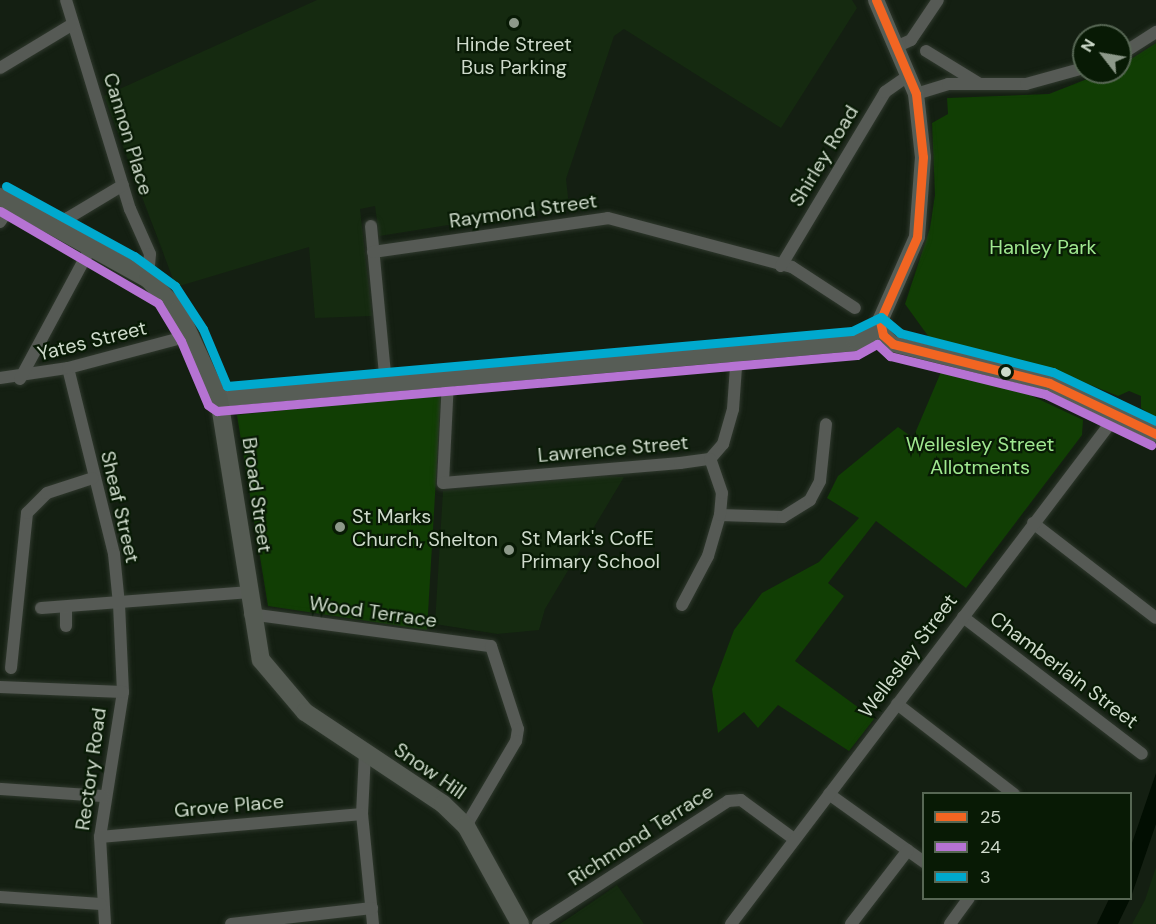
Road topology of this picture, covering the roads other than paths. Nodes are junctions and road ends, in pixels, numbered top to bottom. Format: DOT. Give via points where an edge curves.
graph roads {
  1 [pos="66,0"];
  2 [pos="876,0"];
  3 [pos="938,0"];
  4 [pos="73,24"];
  5 [pos="1156,32"];
  6 [pos="900,45"];
  7 [pos="1132,47"];
  8 [pos="926,51"];
  9 [pos="0,68"];
  10 [pos="1072,72"];
  11 [pos="909,75"];
  12 [pos="978,83"];
  13 [pos="916,94"];
  14 [pos="123,184"];
  15 [pos="6,201"];
  16 [pos="0,222"];
  17 [pos="371,226"];
  18 [pos="61,230"];
  19 [pos="91,247"];
  20 [pos="373,252"];
  21 [pos="781,266"];
  22 [pos="148,279"];
  23 [pos="855,308"];
  24 [pos="880,329"];
  25 [pos="192,335"];
  26 [pos="736,352"];
  27 [pos="69,368"];
  28 [pos="0,378"];
  29 [pos="20,379"];
  30 [pos="448,380"];
  31 [pos="386,386"];
  32 [pos="219,399"];
  33 [pos="1118,413"];
  34 [pos="826,424"];
  35 [pos="1156,434"];
  36 [pos="710,459"];
  37 [pos="93,478"];
  38 [pos="720,515"];
  39 [pos="1033,523"];
  40 [pos="247,592"];
  41 [pos="119,604"];
  42 [pos="682,605"];
  43 [pos="66,607"];
  44 [pos="41,608"];
  45 [pos="250,615"];
  46 [pos="963,617"];
  47 [pos="1156,618"];
  48 [pos="66,626"];
  49 [pos="11,668"];
  50 [pos="279,685"];
  51 [pos="0,687"];
  52 [pos="123,692"];
  53 [pos="897,705"];
  54 [pos="365,753"];
  55 [pos="1142,754"];
  56 [pos="0,789"];
  57 [pos="1011,792"];
  58 [pos="829,794"];
  59 [pos="104,796"];
  60 [pos="362,814"];
  61 [pos="466,826"];
  62 [pos="100,837"];
  63 [pos="794,839"];
  64 [pos="908,850"];
  65 [pos="922,860"];
  66 [pos="0,897"];
  67 [pos="968,900"];
  68 [pos="101,904"];
  69 [pos="372,908"];
  70 [pos="105,924"];
  71 [pos="231,924"];
  72 [pos="373,924"];
  73 [pos="520,924"];
  74 [pos="538,924"];
  75 [pos="731,924"];
  76 [pos="851,924"];
  77 [pos="950,924"];
  1 -- 4 [label="street, Cannon Place"];
  2 -- 6 [label="street"];
  3 -- 6 [label="street" via="910,40"];
  4 -- 9 [label="street"];
  4 -- 14 [label="street, Cannon Place"];
  5 -- 7 [label="street"];
  6 -- 11 [label="street"];
  8 -- 12 [label="street"];
  10 -- 12 [label="street" via="1026,84"];
  11 -- 13 [label="street"];
  11 -- 21 [label="street, Shirley Road" via="885,92"];
  12 -- 13 [label="street" via="937,85"];
  13 -- 24 [label="street" via="924,157 921,216 909,265"];
  14 -- 18 [label="street" via="68,218"];
  14 -- 22 [label="street, Cannon Place" via="150,254"];
  15 -- 16 [label="street"];
  15 -- 18 [label="main road, Broad Street"];
  17 -- 20 [label="street"];
  18 -- 19 [label="main road, Broad Street"];
  19 -- 22 [label="main road, Broad Street"];
  19 -- 29 [label="street"];
  20 -- 21 [label="street, Raymond Street" via="608,218"];
  20 -- 31 [label="street"];
  21 -- 23 [label="street, Raymond Street"];
  22 -- 25 [label="main road, Broad Street" via="166,295"];
  24 -- 26 [label="street" via="856,343"];
  24 -- 33 [label="street" via="893,344 1007,369"];
  25 -- 27 [label="street, Yates Street"];
  25 -- 32 [label="main road, Broad Street"];
  26 -- 30 [label="street"];
  26 -- 36 [label="street, Lawrence Street" via="730,426"];
  27 -- 29 [label="street, Yates Street"];
  27 -- 37 [label="street, Sheaf Street"];
  28 -- 29 [label="street, Yates Street"];
  30 -- 31 [label="street"];
  30 -- 36 [label="street, Lawrence Street" via="443,483"];
  31 -- 32 [label="street"];
  32 -- 40 [label="main road, Broad Street"];
  33 -- 35 [label="street"];
  33 -- 39 [label="street, Wellesley Street"];
  34 -- 38 [label="street" via="820,481 810,500 783,517"];
  36 -- 38 [label="street" via="722,493"];
  37 -- 41 [label="street, Sheaf Street" via="114,554"];
  37 -- 49 [label="street" via="46,493 27,513"];
  38 -- 42 [label="street" via="708,556"];
  39 -- 46 [label="street, Wellesley Street"];
  39 -- 47 [label="street"];
  40 -- 41 [label="street"];
  40 -- 45 [label="main road, Broad Street"];
  41 -- 43 [label="street"];
  41 -- 52 [label="street, Sheaf Street"];
  43 -- 44 [label="street"];
  43 -- 48 [label="street"];
  45 -- 50 [label="main road, Broad Street" via="261,660"];
  45 -- 61 [label="street, Wood Terrace" via="491,646 518,729 503,767"];
  46 -- 53 [label="street, Wellesley Street"];
  46 -- 55 [label="street, Chamberlain Street"];
  50 -- 54 [label="main road, Snow Hill" via="305,712"];
  51 -- 52 [label="street"];
  52 -- 59 [label="street, Rectory Road"];
  53 -- 57 [label="street"];
  53 -- 58 [label="street, Wellesley Street"];
  54 -- 60 [label="street"];
  54 -- 61 [label="main road, Snow Hill" via="443,804"];
  56 -- 59 [label="street"];
  58 -- 63 [label="street, Wellesley Street"];
  58 -- 64 [label="street"];
  59 -- 62 [label="street, Rectory Road"];
  60 -- 62 [label="street, Grove Place"];
  60 -- 69 [label="street"];
  61 -- 73 [label="main road, Snow Hill"];
  62 -- 68 [label="street, Rectory Road"];
  63 -- 74 [label="street, Richmond Terrace" via="741,800 728,801"];
  63 -- 75 [label="street, Wellesley Street"];
  64 -- 65 [label="street"];
  64 -- 76 [label="street"];
  66 -- 68 [label="street"];
  67 -- 77 [label="street"];
  68 -- 70 [label="street, Rectory Road"];
  69 -- 71 [label="street"];
  69 -- 72 [label="street"];
}
